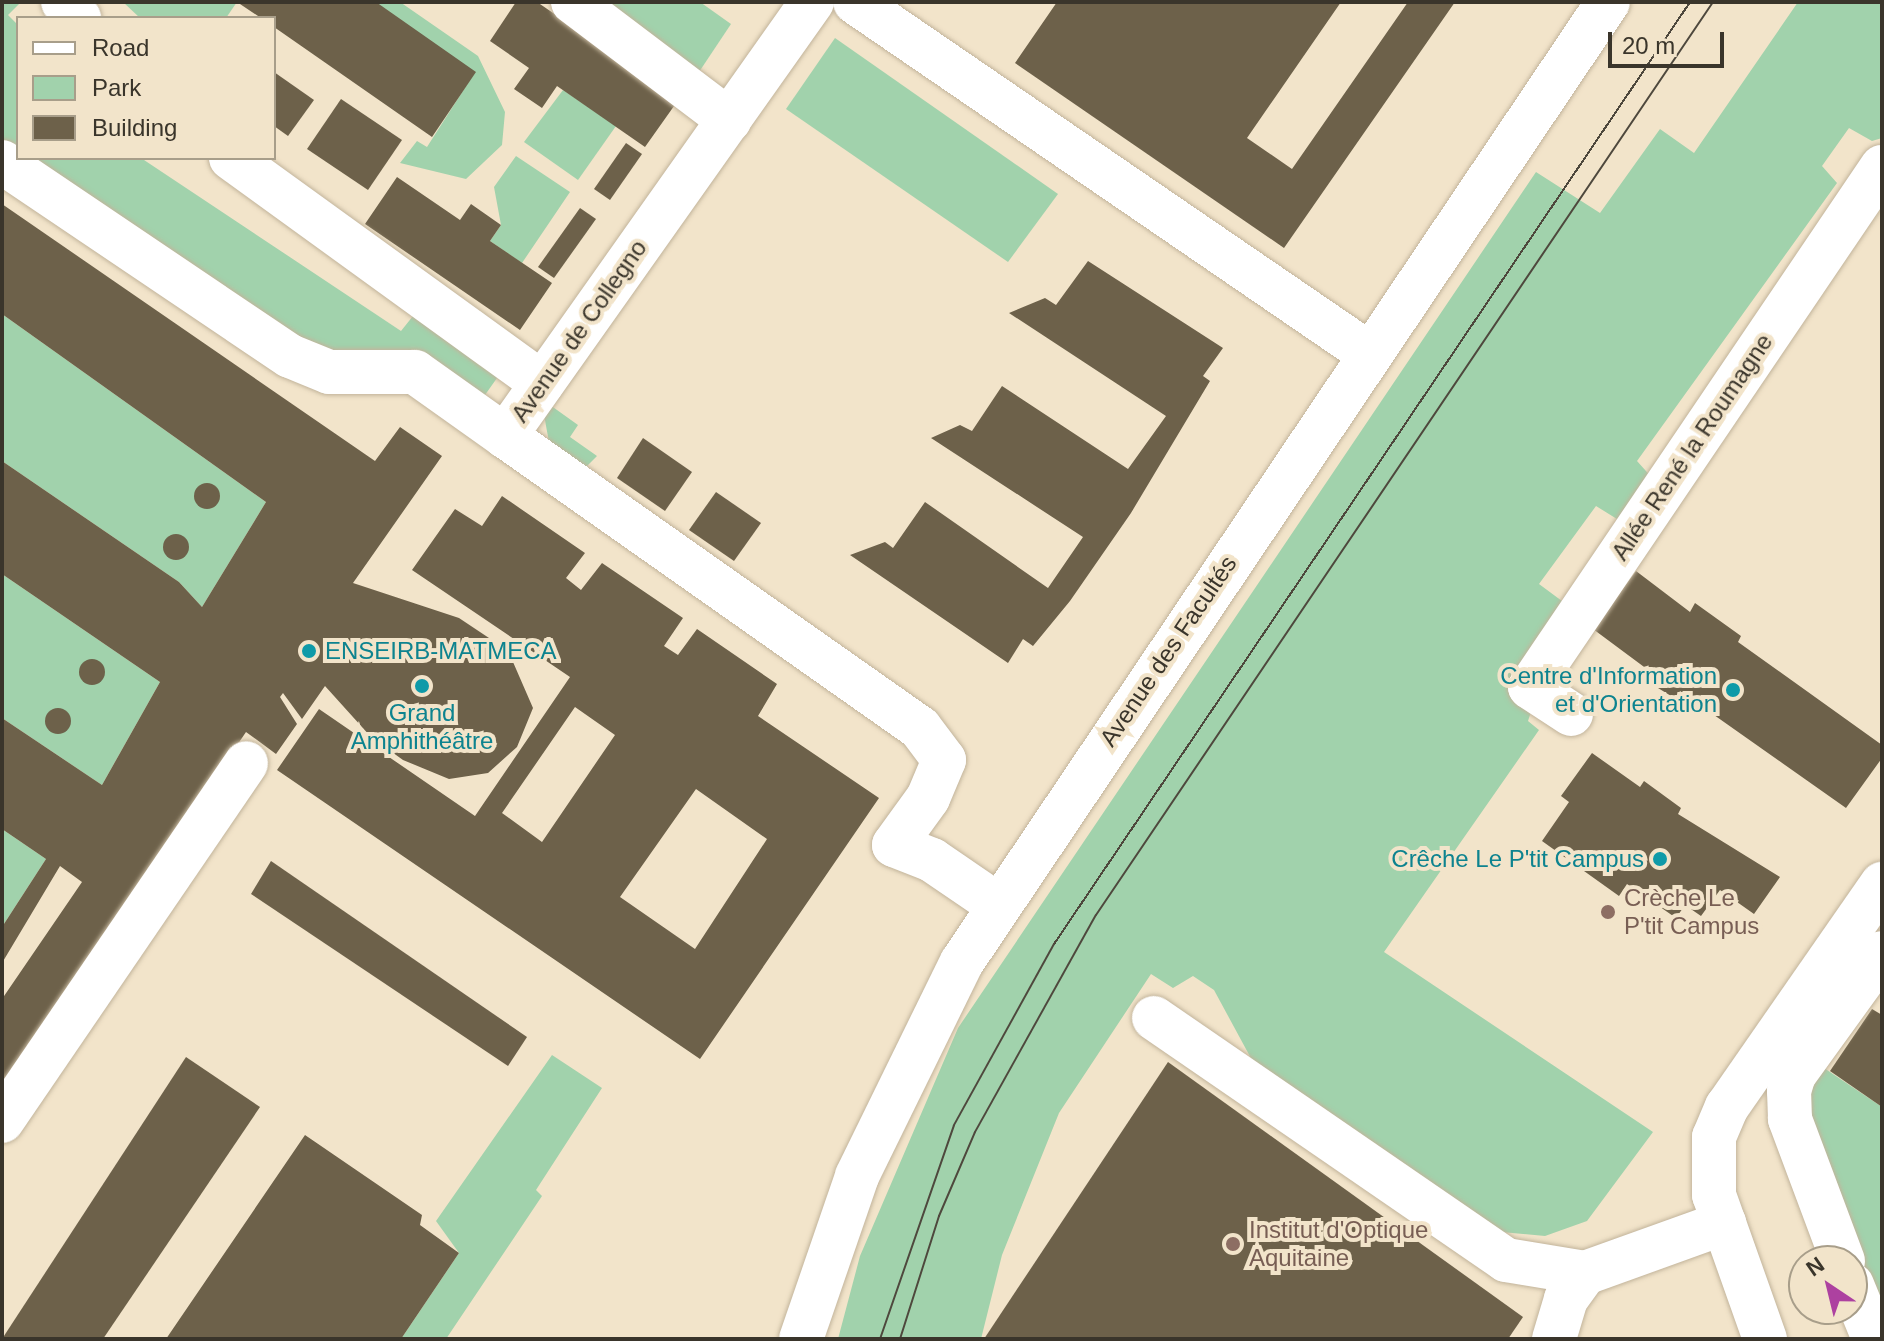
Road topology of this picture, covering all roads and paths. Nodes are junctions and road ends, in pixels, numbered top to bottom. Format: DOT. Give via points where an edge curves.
graph roads {
  1 [pos="573,2"];
  2 [pos="812,2"];
  3 [pos="855,2"];
  4 [pos="1608,2"];
  5 [pos="729,120"];
  6 [pos="234,160"];
  7 [pos="2,162"];
  8 [pos="1882,167"];
  9 [pos="1368,353"];
  10 [pos="542,383"];
  11 [pos="505,436"];
  12 [pos="1571,714"];
  13 [pos="246,763"];
  14 [pos="1882,884"];
  15 [pos="998,905"];
  16 [pos="1882,953"];
  17 [pos="1154,1018"];
  18 [pos="2,1121"];
  19 [pos="1724,1223"];
  20 [pos="1837,1245"];
  21 [pos="1585,1273"];
  22 [pos="801,1339"];
  23 [pos="1554,1339"];
  24 [pos="1765,1339"];
  1 -- 5 [label="street"];
  2 -- 5 [label="street, Avenue de Collegno"];
  3 -- 9 [label="street"];
  4 -- 9 [label="street, Avenue des Facultés"];
  5 -- 10 [label="street, Avenue de Collegno"];
  6 -- 10 [label="street"];
  7 -- 11 [label="street" via="290,356 329,372 415,372"];
  8 -- 12 [label="street, Allée René la Roumagne" via="1530,687"];
  9 -- 15 [label="street, Avenue des Facultés"];
  10 -- 11 [label="street, Avenue de Collegno"];
  11 -- 15 [label="street, Avenue de Collegno" via="920,728 944,760 928,798 894,845 932,860"];
  13 -- 18 [label="street"];
  14 -- 19 [label="street" via="1727,1107 1714,1137 1712,1166 1714,1195"];
  15 -- 22 [label="street, Avenue des Facultés" via="911,1059 857,1176"];
  16 -- 20 [label="street" via="1794,1075 1789,1091 1790,1119"];
  17 -- 21 [label="street" via="1506,1260"];
  19 -- 21 [label="street"];
  19 -- 24 [label="street"];
  21 -- 23 [label="street" via="1566,1299"];
}
